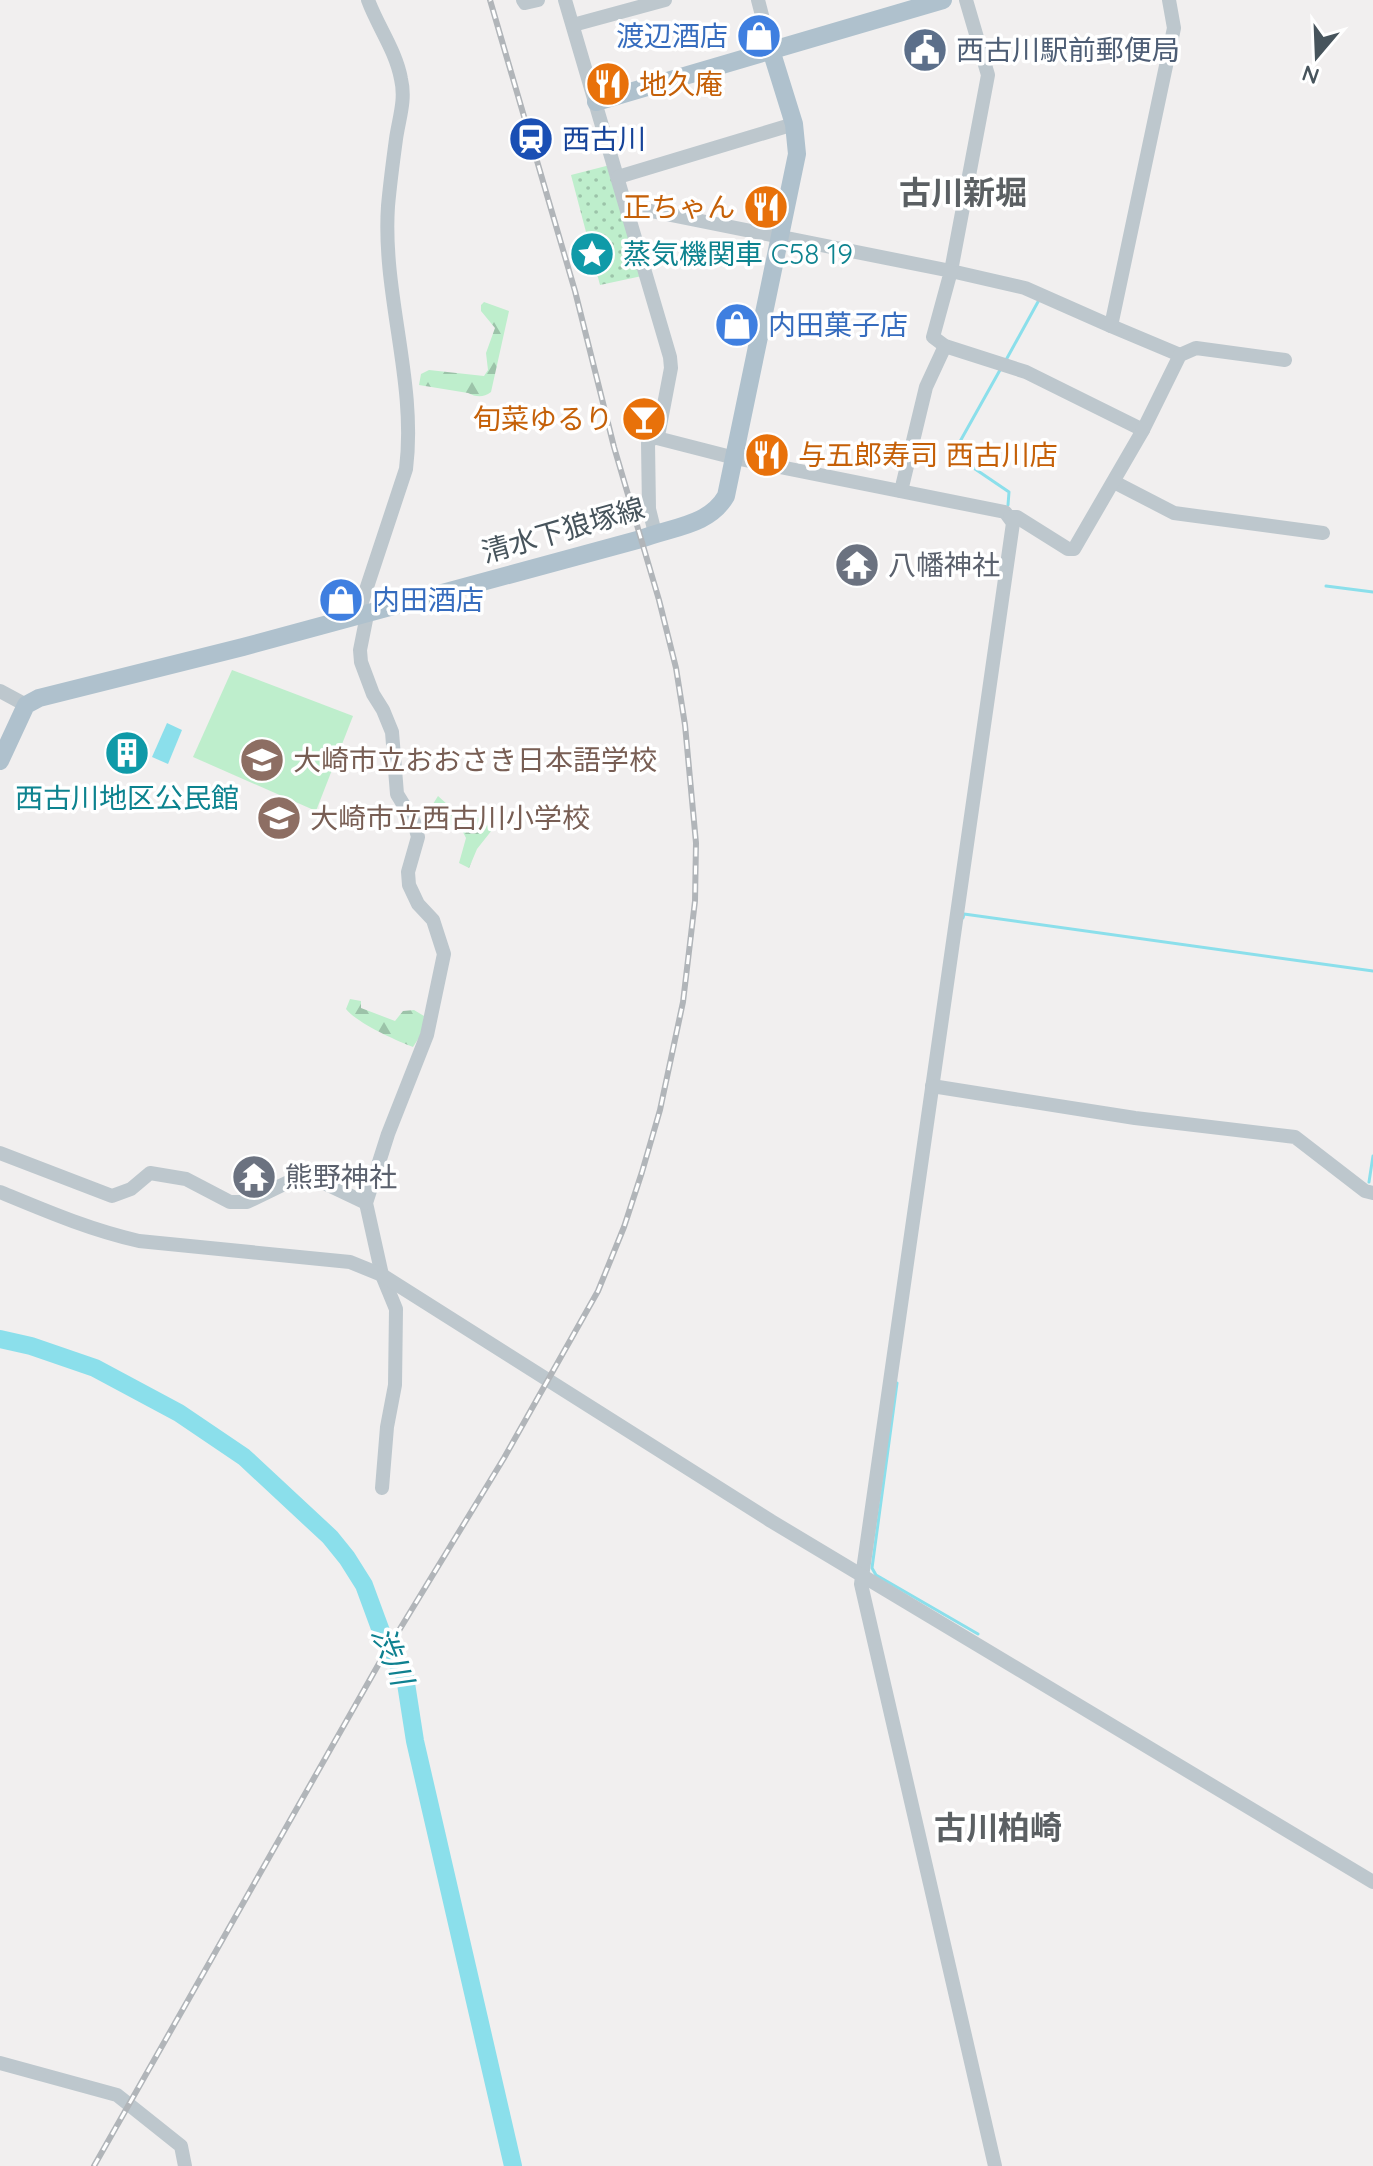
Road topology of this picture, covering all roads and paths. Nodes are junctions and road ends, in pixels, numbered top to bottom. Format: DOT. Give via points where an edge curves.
graph roads {
  1 [pos="368,0"];
  2 [pos="523,0"];
  3 [pos="538,0"];
  4 [pos="565,0"];
  5 [pos="758,0"];
  6 [pos="943,0"];
  7 [pos="966,0"];
  8 [pos="1169,0"];
  9 [pos="659,1"];
  10 [pos="573,25"];
  11 [pos="771,50"];
  12 [pos="596,102"];
  13 [pos="794,124"];
  14 [pos="618,177"];
  15 [pos="626,206"];
  16 [pos="779,237"];
  17 [pos="951,271"];
  18 [pos="1111,326"];
  19 [pos="945,346"];
  20 [pos="1180,355"];
  21 [pos="1285,360"];
  22 [pos="1143,430"];
  23 [pos="653,437"];
  24 [pos="735,458"];
  25 [pos="1114,482"];
  26 [pos="901,491"];
  27 [pos="1010,517"];
  28 [pos="655,533"];
  29 [pos="1323,533"];
  30 [pos="360,615"];
  31 [pos="0,691"];
  32 [pos="26,705"];
  33 [pos="0,761"];
  34 [pos="932,1086"];
  35 [pos="0,1153"];
  36 [pos="0,1192"];
  37 [pos="1373,1193"];
  38 [pos="366,1203"];
  39 [pos="382,1275"];
  40 [pos="382,1488"];
  41 [pos="862,1577"];
  42 [pos="1373,1882"];
  43 [pos="0,2063"];
  44 [pos="185,2166"];
  45 [pos="995,2166"];
  1 -- 30 [label="street" via="396,60 404,99 388,208 408,457"];
  2 -- 3 [label="street"];
  4 -- 10 [label="street"];
  5 -- 11 [label="street"];
  6 -- 11 [label="main road"];
  7 -- 17 [label="street" via="988,75"];
  8 -- 18 [label="street" via="1174,28"];
  9 -- 10 [label="street"];
  10 -- 12 [label="street"];
  11 -- 12 [label="main road"];
  11 -- 13 [label="main road, 清水下狼塚線"];
  12 -- 14 [label="street"];
  13 -- 14 [label="street"];
  13 -- 16 [label="main road, 清水下狼塚線" via="797,154"];
  14 -- 15 [label="street"];
  15 -- 16 [label="street"];
  15 -- 23 [label="street" via="670,357 659,431"];
  16 -- 17 [label="street"];
  16 -- 24 [label="main road, 清水下狼塚線"];
  17 -- 18 [label="street" via="1025,288"];
  17 -- 19 [label="street" via="933,337"];
  18 -- 20 [label="street"];
  19 -- 22 [label="street" via="1026,372"];
  19 -- 26 [label="street" via="926,387"];
  20 -- 21 [label="street" via="1196,348"];
  20 -- 22 [label="street"];
  22 -- 25 [label="street"];
  23 -- 24 [label="street"];
  23 -- 28 [label="street" via="648,443 649,509"];
  24 -- 26 [label="street"];
  24 -- 28 [label="main road, 清水下狼塚線" via="726,496 716,510 699,521"];
  25 -- 27 [label="street" via="1074,549"];
  25 -- 29 [label="street" via="1174,513"];
  26 -- 27 [label="street"];
  27 -- 34 [label="street"];
  28 -- 30 [label="main road, 清水下狼塚線"];
  30 -- 32 [label="main road, 清水下狼塚線" via="64,690"];
  30 -- 38 [label="street" via="366,620 361,662 392,732 397,794 418,837 409,885 433,920 444,954 427,1035"];
  31 -- 32 [label="street"];
  32 -- 33 [label="main road"];
  34 -- 37 [label="street" via="1295,1137"];
  34 -- 41 [label="street"];
  35 -- 38 [label="street" via="112,1196 150,1173 186,1179 230,1202 247,1202 305,1174"];
  36 -- 39 [label="street" via="73,1223 127,1238 350,1262"];
  38 -- 39 [label="street"];
  39 -- 40 [label="street" via="396,1309 395,1385"];
  39 -- 41 [label="street"];
  41 -- 42 [label="street"];
  41 -- 45 [label="street"];
  43 -- 44 [label="street" via="117,2095 181,2146"];
}
